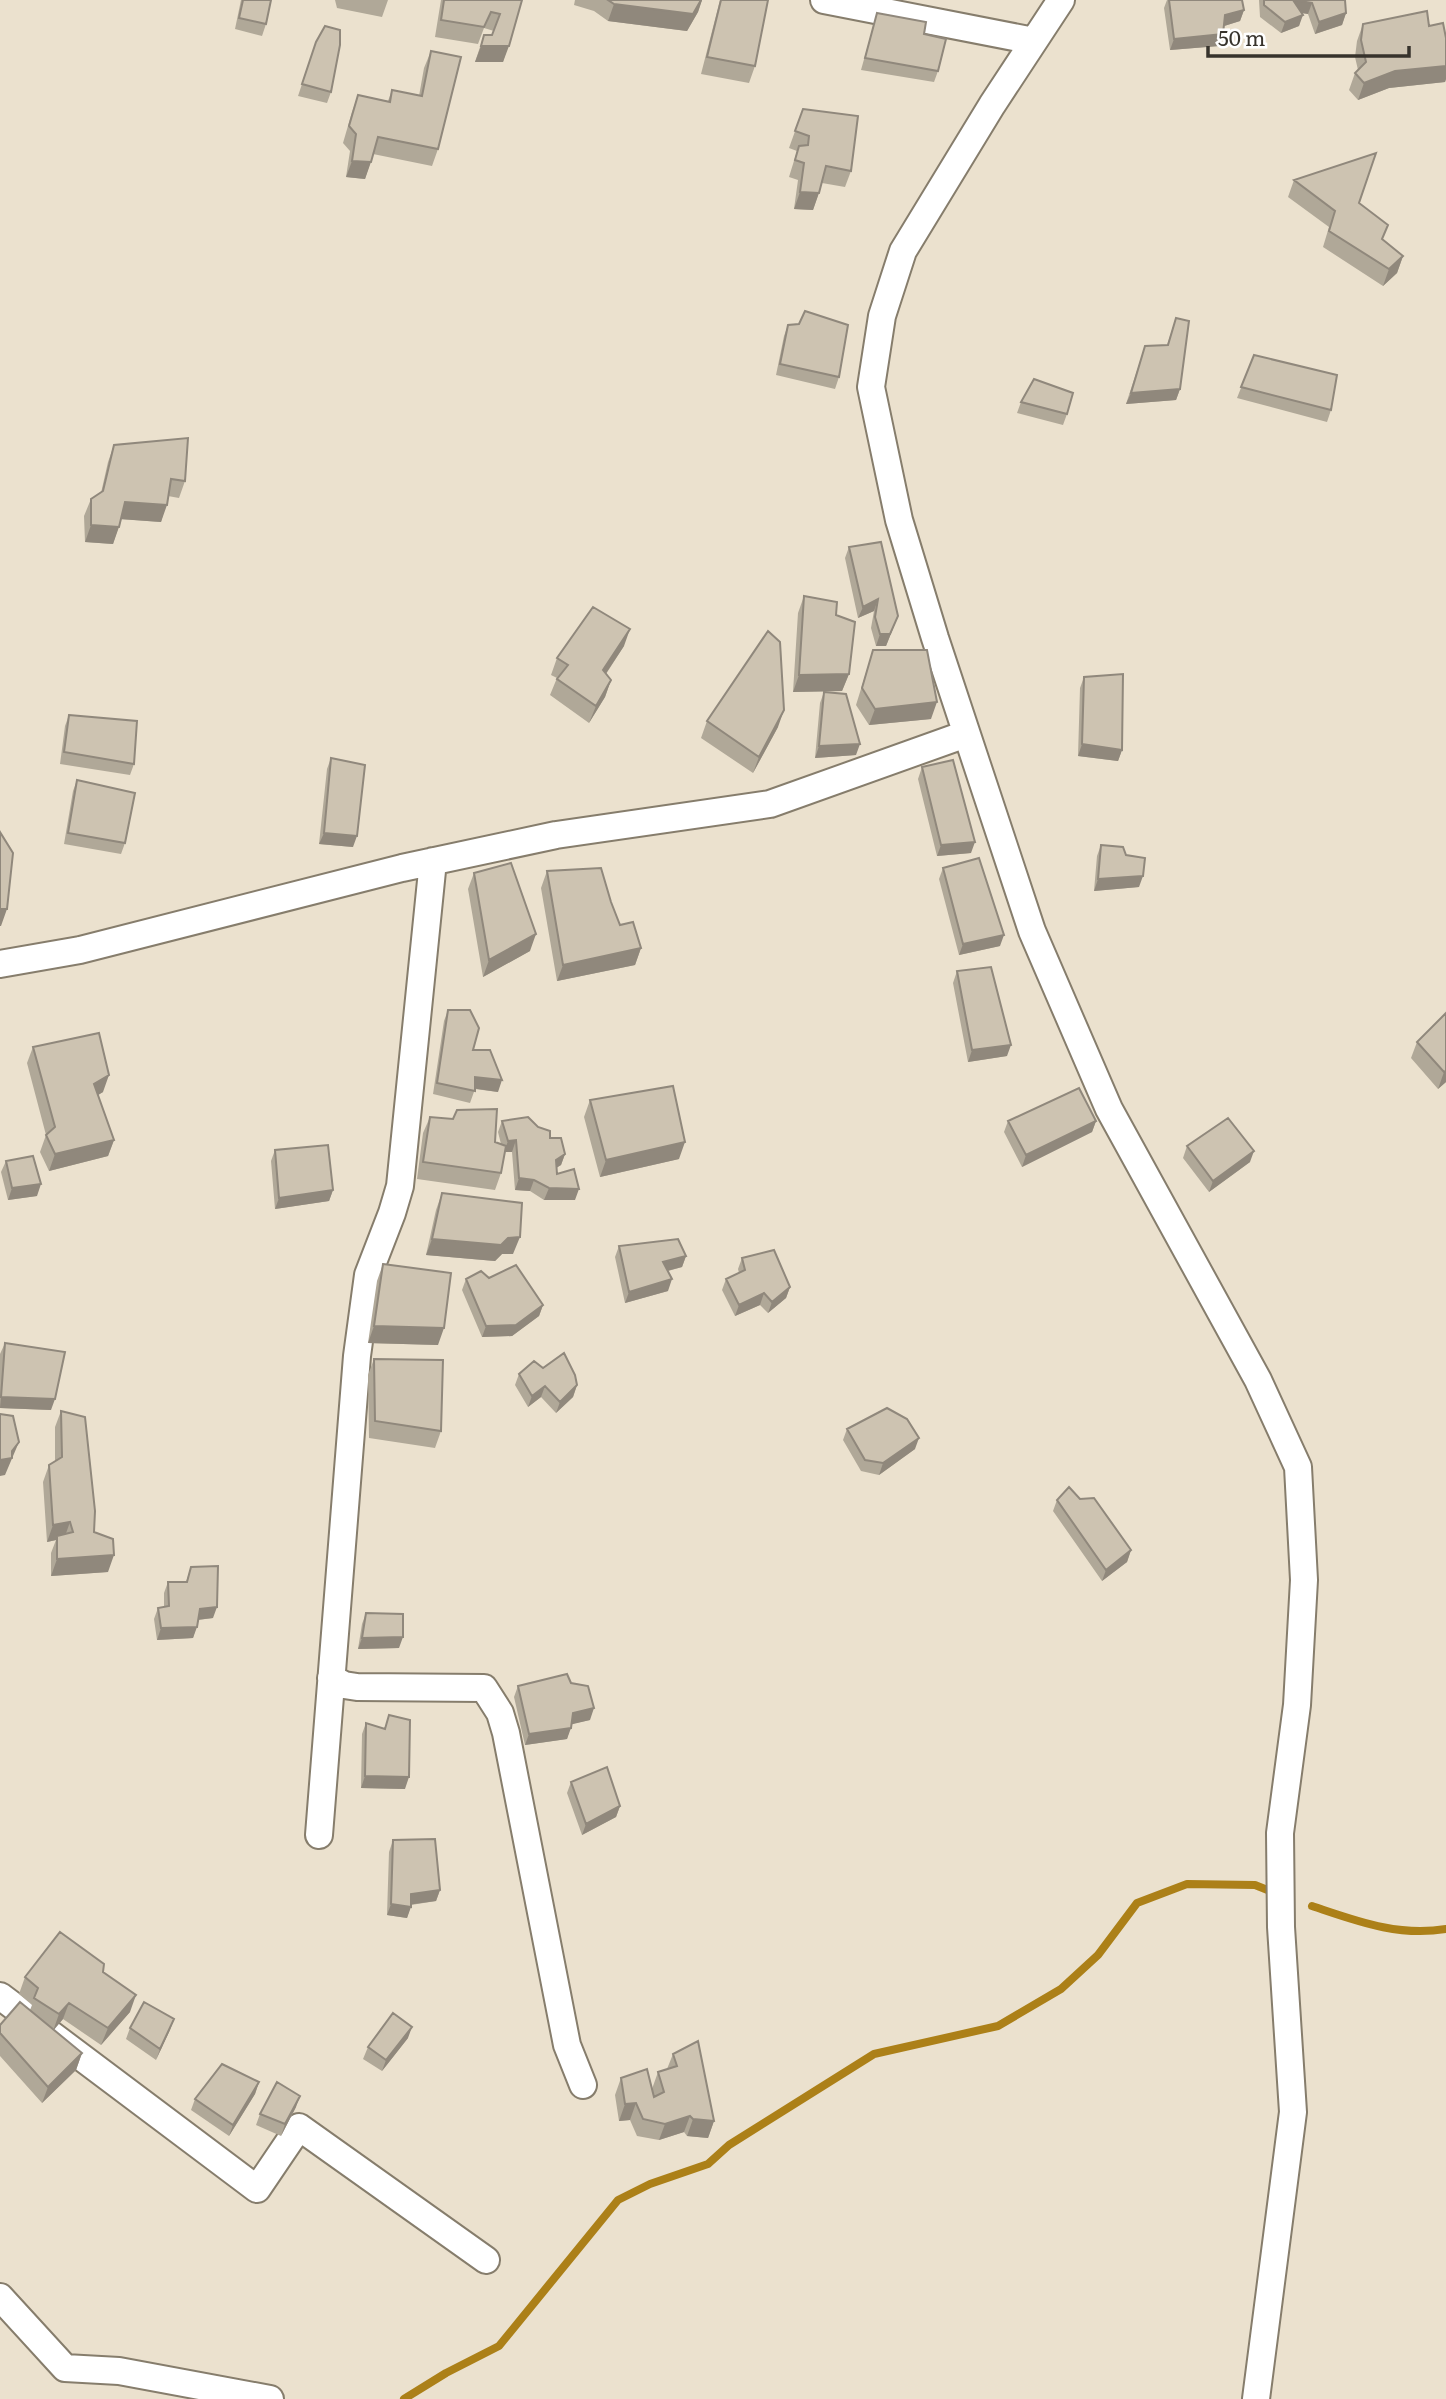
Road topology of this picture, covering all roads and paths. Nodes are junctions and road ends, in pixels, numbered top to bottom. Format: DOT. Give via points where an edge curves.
graph roads {
  1 [pos="824,0"];
  2 [pos="1061,0"];
  3 [pos="1034,41"];
  4 [pos="966,734"];
  5 [pos="432,861"];
  6 [pos="0,964"];
  7 [pos="331,1678"];
  8 [pos="318,1835"];
  9 [pos="0,1996"];
  10 [pos="583,2085"];
  11 [pos="486,2260"];
  12 [pos="0,2297"];
  13 [pos="270,2399"];
  14 [pos="1256,2399"];
  1 -- 3 [label="street"];
  2 -- 3 [label="street"];
  3 -- 4 [label="street" via="903,251 882,316 872,387 899,520"];
  4 -- 5 [label="street" via="770,804 556,835"];
  4 -- 14 [label="street" via="1032,931 1109,1109 1258,1380 1298,1467 1304,1580 1297,1705 1280,1833 1293,2112"];
  5 -- 6 [label="street" via="80,950"];
  5 -- 7 [label="street" via="400,1186 368,1275 357,1356"];
  7 -- 8 [label="street"];
  7 -- 10 [label="street" via="357,1687 484,1688 494,1700 506,1733 567,2045"];
  9 -- 11 [label="street" via="257,2189 299,2127"];
  12 -- 13 [label="street" via="65,2368 119,2371"];
}
